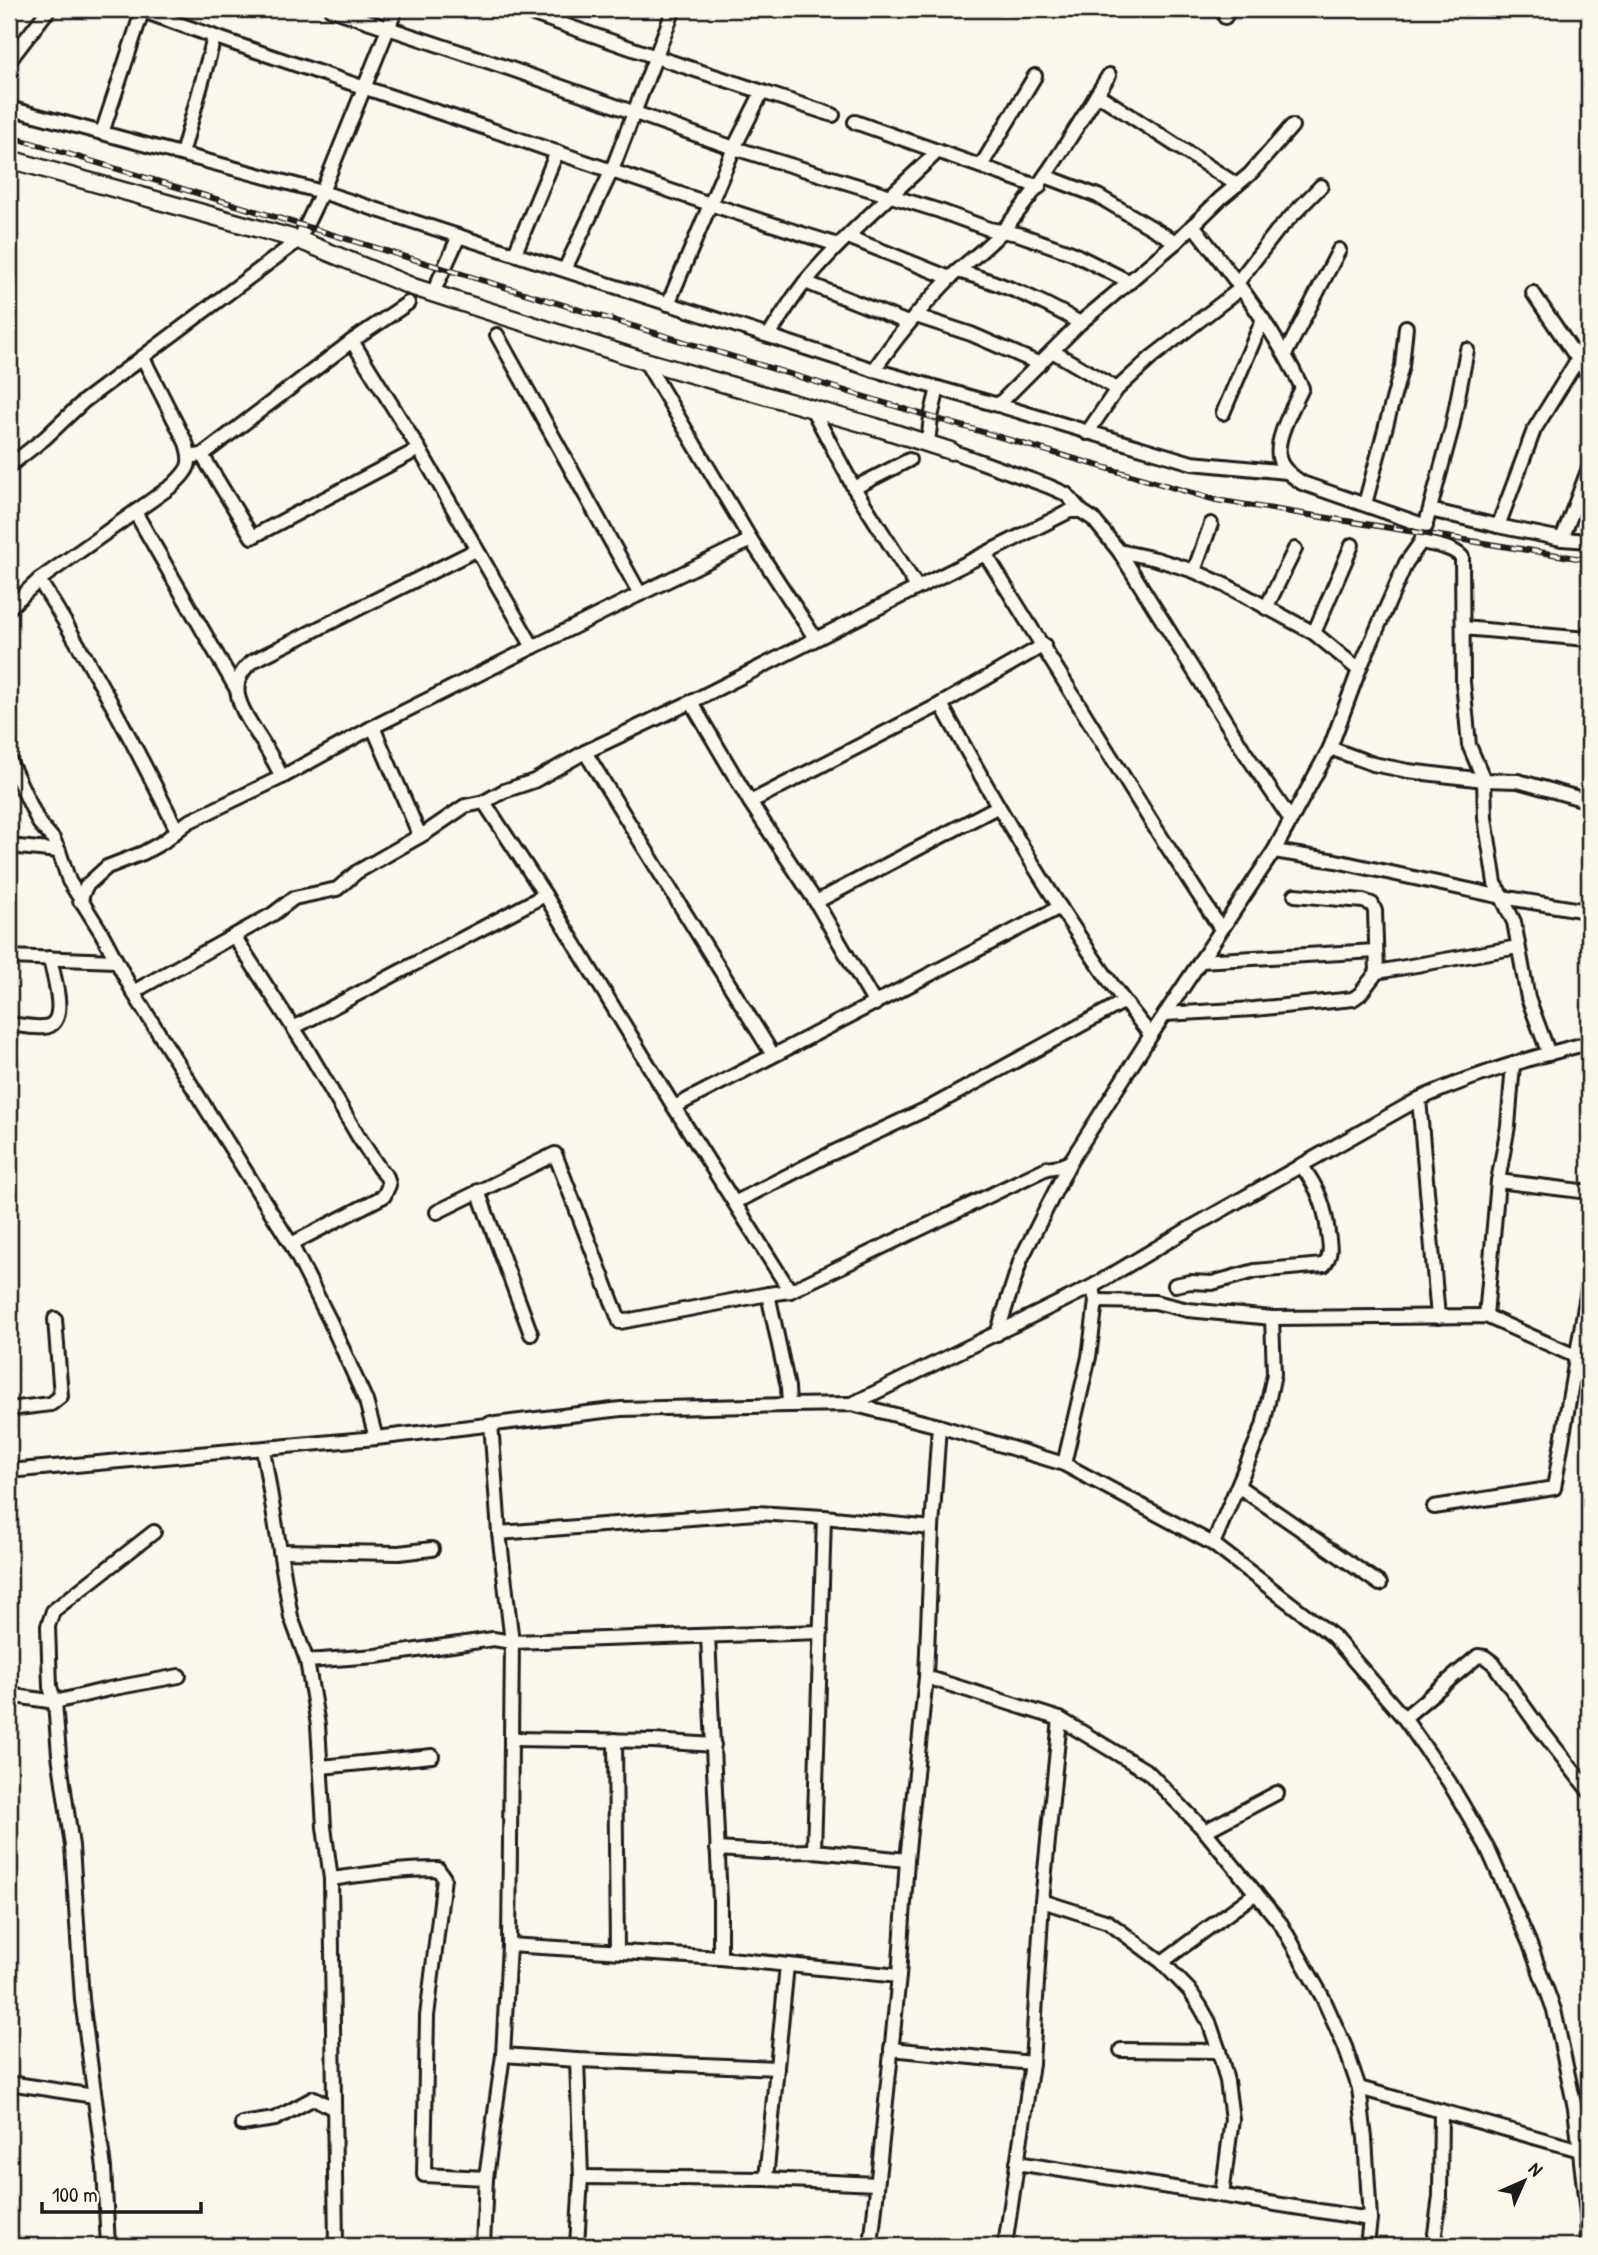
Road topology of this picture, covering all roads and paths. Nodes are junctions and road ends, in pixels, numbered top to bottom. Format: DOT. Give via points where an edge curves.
graph roads {
  1 [pos="49,9"];
  2 [pos="141,9"];
  3 [pos="331,9"];
  4 [pos="396,9"];
  5 [pos="519,9"];
  6 [pos="674,9"];
  7 [pos="388,28"];
  8 [pos="214,38"];
  9 [pos="656,57"];
  10 [pos="9,61"];
  11 [pos="1109,75"];
  12 [pos="1035,76"];
  13 [pos="364,88"];
  14 [pos="762,92"];
  15 [pos="1097,94"];
  16 [pos="9,108"];
  17 [pos="635,114"];
  18 [pos="833,116"];
  19 [pos="855,122"];
  20 [pos="1292,126"];
  21 [pos="102,133"];
  22 [pos="734,148"];
  23 [pos="938,150"];
  24 [pos="557,152"];
  25 [pos="181,154"];
  26 [pos="9,159"];
  27 [pos="981,166"];
  28 [pos="611,170"];
  29 [pos="1042,181"];
  30 [pos="1237,185"];
  31 [pos="1321,187"];
  32 [pos="322,192"];
  33 [pos="891,197"];
  34 [pos="711,206"];
  35 [pos="1193,225"];
  36 [pos="1002,232"];
  37 [pos="459,236"];
  38 [pos="299,240"];
  39 [pos="843,241"];
  40 [pos="1176,242"];
  41 [pos="1339,250"];
  42 [pos="514,253"];
  43 [pos="565,269"];
  44 [pos="954,275"];
  45 [pos="805,282"];
  46 [pos="1130,282"];
  47 [pos="1239,286"];
  48 [pos="433,293"];
  49 [pos="1533,293"];
  50 [pos="408,303"];
  51 [pos="668,304"];
  52 [pos="912,319"];
  53 [pos="1263,319"];
  54 [pos="1080,323"];
  55 [pos="1406,327"];
  56 [pos="496,335"];
  57 [pos="769,335"];
  58 [pos="352,341"];
  59 [pos="1467,350"];
  60 [pos="1052,351"];
  61 [pos="1286,354"];
  62 [pos="143,358"];
  63 [pos="1578,359"];
  64 [pos="645,361"];
  65 [pos="1040,364"];
  66 [pos="874,370"];
  67 [pos="1589,376"];
  68 [pos="938,388"];
  69 [pos="1117,389"];
  70 [pos="998,405"];
  71 [pos="811,407"];
  72 [pos="1223,412"];
  73 [pos="1087,433"];
  74 [pos="928,443"];
  75 [pos="419,449"];
  76 [pos="951,451"];
  77 [pos="196,456"];
  78 [pos="909,460"];
  79 [pos="9,466"];
  80 [pos="1589,468"];
  81 [pos="1287,472"];
  82 [pos="854,488"];
  83 [pos="1365,504"];
  84 [pos="1430,510"];
  85 [pos="1081,511"];
  86 [pos="135,512"];
  87 [pos="1211,524"];
  88 [pos="1426,526"];
  89 [pos="1498,526"];
  90 [pos="1562,539"];
  91 [pos="751,540"];
  92 [pos="1589,541"];
  93 [pos="1422,542"];
  94 [pos="1352,545"];
  95 [pos="1295,549"];
  96 [pos="476,550"];
  97 [pos="1118,551"];
  98 [pos="986,555"];
  99 [pos="1194,571"];
  100 [pos="39,580"];
  101 [pos="917,587"];
  102 [pos="640,594"];
  103 [pos="9,608"];
  104 [pos="1266,608"];
  105 [pos="1463,628"];
  106 [pos="1589,632"];
  107 [pos="1314,633"];
  108 [pos="815,638"];
  109 [pos="1044,645"];
  110 [pos="533,646"];
  111 [pos="1359,670"];
  112 [pos="237,690"];
  113 [pos="691,702"];
  114 [pos="941,704"];
  115 [pos="373,727"];
  116 [pos="1330,748"];
  117 [pos="585,752"];
  118 [pos="9,760"];
  119 [pos="282,777"];
  120 [pos="1484,780"];
  121 [pos="1589,801"];
  122 [pos="484,802"];
  123 [pos="750,802"];
  124 [pos="997,807"];
  125 [pos="1291,820"];
  126 [pos="177,830"];
  127 [pos="420,836"];
  128 [pos="9,846"];
  129 [pos="58,851"];
  130 [pos="1274,851"];
  131 [pos="545,895"];
  132 [pos="1295,895"];
  133 [pos="1502,897"];
  134 [pos="80,901"];
  135 [pos="816,902"];
  136 [pos="1060,907"];
  137 [pos="1589,915"];
  138 [pos="1222,929"];
  139 [pos="234,936"];
  140 [pos="1518,947"];
  141 [pos="1376,951"];
  142 [pos="9,957"];
  143 [pos="50,958"];
  144 [pos="116,961"];
  145 [pos="1200,961"];
  146 [pos="1377,972"];
  147 [pos="133,992"];
  148 [pos="1123,1002"];
  149 [pos="875,1004"];
  150 [pos="1165,1014"];
  151 [pos="9,1024"];
  152 [pos="293,1028"];
  153 [pos="1151,1035"];
  154 [pos="1589,1043"];
  155 [pos="1549,1054"];
  156 [pos="773,1055"];
  157 [pos="1513,1064"];
  158 [pos="1419,1099"];
  159 [pos="674,1107"];
  160 [pos="1070,1161"];
  161 [pos="1301,1166"];
  162 [pos="1498,1181"];
  163 [pos="478,1191"];
  164 [pos="1589,1192"];
  165 [pos="736,1202"];
  166 [pos="437,1212"];
  167 [pos="291,1244"];
  168 [pos="1589,1283"];
  169 [pos="1175,1284"];
  170 [pos="1093,1286"];
  171 [pos="790,1290"];
  172 [pos="768,1294"];
  173 [pos="1096,1301"];
  174 [pos="1486,1316"];
  175 [pos="1438,1317"];
  176 [pos="1272,1318"];
  177 [pos="55,1319"];
  178 [pos="531,1334"];
  179 [pos="997,1334"];
  180 [pos="1575,1356"];
  181 [pos="1589,1373"];
  182 [pos="789,1405"];
  183 [pos="852,1405"];
  184 [pos="9,1409"];
  185 [pos="491,1423"];
  186 [pos="939,1426"];
  187 [pos="376,1438"];
  188 [pos="263,1449"];
  189 [pos="1063,1464"];
  190 [pos="9,1471"];
  191 [pos="1237,1486"];
  192 [pos="1434,1507"];
  193 [pos="824,1517"];
  194 [pos="932,1528"];
  195 [pos="154,1532"];
  196 [pos="499,1533"];
  197 [pos="1213,1544"];
  198 [pos="432,1549"];
  199 [pos="280,1551"];
  200 [pos="1380,1584"];
  201 [pos="821,1632"];
  202 [pos="708,1636"];
  203 [pos="512,1642"];
  204 [pos="307,1661"];
  205 [pos="179,1676"];
  206 [pos="926,1677"];
  207 [pos="9,1695"];
  208 [pos="55,1702"];
  209 [pos="1404,1718"];
  210 [pos="1060,1719"];
  211 [pos="511,1739"];
  212 [pos="615,1740"];
  213 [pos="714,1745"];
  214 [pos="432,1756"];
  215 [pos="321,1767"];
  216 [pos="1589,1791"];
  217 [pos="1277,1793"];
  218 [pos="1205,1832"];
  219 [pos="718,1849"];
  220 [pos="814,1851"];
  221 [pos="907,1860"];
  222 [pos="331,1880"];
  223 [pos="1256,1893"];
  224 [pos="1042,1901"];
  225 [pos="509,1945"];
  226 [pos="617,1951"];
  227 [pos="719,1958"];
  228 [pos="1163,1962"];
  229 [pos="787,1965"];
  230 [pos="899,1976"];
  231 [pos="891,2049"];
  232 [pos="1121,2050"];
  233 [pos="1219,2051"];
  234 [pos="503,2055"];
  235 [pos="578,2060"];
  236 [pos="1032,2063"];
  237 [pos="777,2068"];
  238 [pos="9,2083"];
  239 [pos="1359,2088"];
  240 [pos="94,2096"];
  241 [pos="334,2109"];
  242 [pos="1441,2111"];
  243 [pos="242,2124"];
  244 [pos="1580,2150"];
  245 [pos="1017,2163"];
  246 [pos="580,2177"];
  247 [pos="486,2178"];
  248 [pos="766,2179"];
  249 [pos="877,2184"];
  250 [pos="1222,2195"];
  251 [pos="1370,2219"];
  252 [pos="1434,2241"];
  253 [pos="108,2246"];
  254 [pos="336,2246"];
  255 [pos="483,2246"];
  256 [pos="577,2246"];
  257 [pos="870,2246"];
  258 [pos="1004,2246"];
  259 [pos="1367,2246"];
  260 [pos="1588,2246"];
  1 -- 10 [label="street"];
  2 -- 8 [label="street"];
  2 -- 21 [label="street"];
  3 -- 7 [label="street"];
  4 -- 7 [label="street"];
  5 -- 9 [label="street"];
  6 -- 9 [label="street"];
  7 -- 13 [label="street"];
  7 -- 17 [label="street"];
  8 -- 13 [label="street"];
  8 -- 25 [label="street"];
  9 -- 14 [label="street"];
  9 -- 17 [label="street"];
  11 -- 15 [label="street"];
  12 -- 27 [label="street"];
  13 -- 24 [label="street"];
  13 -- 32 [label="street"];
  14 -- 18 [label="street"];
  14 -- 22 [label="street"];
  15 -- 29 [label="street"];
  15 -- 30 [label="street"];
  16 -- 21 [label="street"];
  17 -- 22 [label="street"];
  17 -- 28 [label="street"];
  19 -- 23 [label="street"];
  20 -- 30 [label="street"];
  21 -- 25 [label="street"];
  22 -- 33 [label="street"];
  22 -- 34 [label="street"];
  23 -- 27 [label="street"];
  23 -- 33 [label="street"];
  24 -- 28 [label="street"];
  24 -- 42 [label="street"];
  25 -- 32 [label="street"];
  26 -- 38 [label="main road"];
  27 -- 29 [label="street"];
  28 -- 34 [label="street"];
  28 -- 43 [label="street"];
  29 -- 36 [label="street"];
  29 -- 40 [label="street" via="1098,196"];
  30 -- 35 [label="street"];
  31 -- 47 [label="street" via="1277,231"];
  32 -- 37 [label="street"];
  32 -- 38 [label="street"];
  33 -- 36 [label="street"];
  33 -- 39 [label="street"];
  34 -- 39 [label="street"];
  34 -- 51 [label="street"];
  35 -- 40 [label="street"];
  35 -- 47 [label="street"];
  36 -- 44 [label="street"];
  36 -- 46 [label="street" via="1072,253"];
  37 -- 42 [label="street"];
  37 -- 48 [label="street"];
  38 -- 48 [label="main road"];
  38 -- 62 [label="street"];
  39 -- 44 [label="street"];
  39 -- 45 [label="street"];
  40 -- 46 [label="street"];
  41 -- 61 [label="street"];
  42 -- 43 [label="street"];
  43 -- 51 [label="street"];
  44 -- 52 [label="street"];
  44 -- 54 [label="street" via="979,277"];
  45 -- 52 [label="street"];
  45 -- 57 [label="street"];
  46 -- 54 [label="street"];
  47 -- 53 [label="street"];
  47 -- 69 [label="street"];
  48 -- 64 [label="main road"];
  49 -- 63 [label="street"];
  50 -- 58 [label="street"];
  51 -- 57 [label="street"];
  52 -- 65 [label="street" via="971,334"];
  52 -- 66 [label="street"];
  53 -- 61 [label="street"];
  53 -- 72 [label="street"];
  54 -- 60 [label="street"];
  55 -- 83 [label="street" via="1402,366"];
  56 -- 102 [label="street"];
  57 -- 66 [label="street"];
  58 -- 75 [label="street"];
  58 -- 77 [label="street"];
  59 -- 84 [label="street"];
  60 -- 65 [label="street"];
  60 -- 69 [label="street"];
  61 -- 81 [label="street" via="1302,388 1277,450"];
  62 -- 77 [label="street"];
  62 -- 79 [label="street" via="84,401"];
  63 -- 67 [label="street"];
  63 -- 89 [label="street" via="1534,430"];
  64 -- 71 [label="main road"];
  64 -- 91 [label="street"];
  65 -- 70 [label="street"];
  66 -- 68 [label="street"];
  68 -- 70 [label="street"];
  68 -- 74 [label="street"];
  69 -- 73 [label="street"];
  70 -- 73 [label="street"];
  71 -- 74 [label="main road"];
  71 -- 82 [label="street"];
  73 -- 81 [label="street" via="1192,463"];
  74 -- 76 [label="main road"];
  75 -- 77 [label="street" via="251,537"];
  75 -- 96 [label="street"];
  76 -- 85 [label="street" via="1066,494"];
  77 -- 86 [label="street" via="173,485"];
  78 -- 82 [label="street"];
  80 -- 90 [label="street"];
  81 -- 83 [label="street" via="1302,482"];
  82 -- 101 [label="street"];
  83 -- 88 [label="street"];
  84 -- 88 [label="street"];
  84 -- 89 [label="street"];
  85 -- 97 [label="street"];
  85 -- 98 [label="street" via="1070,511"];
  86 -- 100 [label="street"];
  86 -- 112 [label="street"];
  87 -- 99 [label="street"];
  88 -- 93 [label="street"];
  89 -- 90 [label="street"];
  90 -- 92 [label="street"];
  91 -- 102 [label="street"];
  91 -- 108 [label="street"];
  93 -- 105 [label="street" via="1448,548 1462,557"];
  93 -- 111 [label="street" via="1406,563"];
  94 -- 107 [label="street"];
  95 -- 104 [label="street"];
  96 -- 110 [label="street"];
  96 -- 112 [label="street" via="253,661 239,676"];
  97 -- 99 [label="street"];
  97 -- 125 [label="street"];
  98 -- 101 [label="street"];
  98 -- 109 [label="street"];
  99 -- 104 [label="street"];
  100 -- 103 [label="street"];
  100 -- 126 [label="street" via="100,681"];
  101 -- 108 [label="street"];
  102 -- 110 [label="street"];
  104 -- 107 [label="street"];
  105 -- 106 [label="street" via="1587,639"];
  105 -- 120 [label="street" via="1469,744"];
  107 -- 111 [label="street"];
  108 -- 113 [label="street"];
  109 -- 114 [label="street"];
  109 -- 138 [label="street"];
  110 -- 115 [label="street"];
  111 -- 116 [label="street"];
  112 -- 119 [label="street" via="240,708"];
  113 -- 117 [label="street"];
  113 -- 123 [label="street"];
  114 -- 123 [label="street"];
  114 -- 124 [label="street"];
  115 -- 119 [label="street"];
  115 -- 127 [label="street"];
  116 -- 120 [label="street" via="1373,764"];
  116 -- 125 [label="street"];
  117 -- 122 [label="street"];
  117 -- 156 [label="street"];
  118 -- 129 [label="street" via="39,824"];
  119 -- 126 [label="street"];
  120 -- 121 [label="street" via="1518,781"];
  120 -- 133 [label="street" via="1495,883"];
  122 -- 127 [label="street" via="464,806"];
  122 -- 131 [label="street"];
  123 -- 135 [label="street"];
  124 -- 135 [label="street"];
  124 -- 136 [label="street"];
  125 -- 130 [label="street"];
  126 -- 134 [label="street" via="143,853 107,867 86,886"];
  127 -- 139 [label="street" via="357,872 337,889 294,898"];
  128 -- 129 [label="street"];
  129 -- 134 [label="street"];
  130 -- 133 [label="street"];
  130 -- 138 [label="street"];
  131 -- 152 [label="street"];
  131 -- 159 [label="street"];
  132 -- 141 [label="street" via="1372,904"];
  133 -- 137 [label="street" via="1581,909"];
  133 -- 140 [label="street" via="1514,922"];
  134 -- 144 [label="street"];
  135 -- 149 [label="street"];
  136 -- 148 [label="street"];
  136 -- 149 [label="street"];
  138 -- 145 [label="street"];
  139 -- 147 [label="street"];
  139 -- 152 [label="street"];
  140 -- 146 [label="street"];
  140 -- 155 [label="street" via="1528,998"];
  141 -- 145 [label="street"];
  141 -- 146 [label="street"];
  142 -- 143 [label="street"];
  143 -- 144 [label="street"];
  143 -- 151 [label="street" via="58,1018 42,1028"];
  144 -- 147 [label="street"];
  145 -- 150 [label="street"];
  146 -- 150 [label="street" via="1353,999"];
  147 -- 167 [label="street"];
  148 -- 153 [label="street"];
  148 -- 165 [label="street" via="924,1111"];
  149 -- 156 [label="street"];
  150 -- 153 [label="street"];
  152 -- 167 [label="street" via="387,1177 389,1190"];
  153 -- 160 [label="street"];
  154 -- 155 [label="street"];
  155 -- 157 [label="street"];
  156 -- 159 [label="street"];
  157 -- 158 [label="street"];
  157 -- 162 [label="street"];
  158 -- 161 [label="street"];
  158 -- 175 [label="street"];
  159 -- 165 [label="street"];
  160 -- 171 [label="street"];
  160 -- 179 [label="street" via="1021,1259"];
  161 -- 169 [label="street" via="1326,1210 1331,1251 1324,1265 1255,1271 1212,1283"];
  161 -- 170 [label="street"];
  162 -- 164 [label="street"];
  162 -- 174 [label="street"];
  163 -- 166 [label="street"];
  163 -- 172 [label="street" via="555,1154 620,1322"];
  163 -- 178 [label="street"];
  165 -- 171 [label="street"];
  167 -- 187 [label="street" via="366,1401"];
  168 -- 180 [label="street"];
  170 -- 173 [label="street"];
  170 -- 179 [label="street"];
  171 -- 172 [label="street"];
  172 -- 182 [label="street"];
  173 -- 176 [label="street" via="1156,1302 1188,1310"];
  173 -- 189 [label="street" via="1089,1357"];
  174 -- 175 [label="street"];
  174 -- 180 [label="street"];
  175 -- 176 [label="street"];
  176 -- 191 [label="street" via="1274,1374 1263,1426"];
  177 -- 184 [label="street" via="61,1396 51,1404"];
  179 -- 183 [label="street"];
  180 -- 181 [label="street"];
  180 -- 192 [label="street" via="1554,1488"];
  182 -- 183 [label="street"];
  182 -- 185 [label="street" via="621,1409"];
  183 -- 186 [label="street"];
  185 -- 187 [label="street"];
  185 -- 196 [label="street"];
  186 -- 189 [label="street"];
  186 -- 194 [label="street"];
  187 -- 188 [label="street"];
  188 -- 190 [label="street"];
  188 -- 199 [label="street"];
  189 -- 197 [label="street"];
  191 -- 197 [label="street"];
  191 -- 200 [label="street"];
  193 -- 194 [label="street"];
  193 -- 196 [label="street" via="756,1513"];
  193 -- 201 [label="street"];
  194 -- 206 [label="street"];
  195 -- 208 [label="street" via="52,1611 47,1626"];
  196 -- 203 [label="street"];
  197 -- 209 [label="street" via="1333,1636"];
  198 -- 199 [label="street" via="399,1553"];
  199 -- 204 [label="street" via="291,1617"];
  201 -- 202 [label="street"];
  201 -- 220 [label="street"];
  202 -- 203 [label="street"];
  202 -- 213 [label="street"];
  203 -- 204 [label="street" via="493,1639"];
  203 -- 211 [label="street"];
  204 -- 215 [label="street"];
  205 -- 208 [label="street"];
  206 -- 210 [label="street"];
  206 -- 221 [label="street"];
  207 -- 208 [label="street"];
  208 -- 240 [label="street"];
  209 -- 216 [label="street" via="1478,1656 1485,1657"];
  209 -- 244 [label="street" via="1487,1847 1529,1942 1555,2010"];
  210 -- 218 [label="street" via="1148,1772"];
  210 -- 224 [label="street"];
  211 -- 212 [label="street"];
  211 -- 225 [label="street"];
  212 -- 213 [label="street"];
  212 -- 226 [label="street"];
  213 -- 219 [label="street"];
  214 -- 215 [label="street"];
  215 -- 222 [label="street"];
  217 -- 218 [label="street"];
  218 -- 223 [label="street"];
  219 -- 220 [label="street"];
  219 -- 227 [label="street"];
  220 -- 221 [label="street"];
  221 -- 230 [label="street"];
  222 -- 241 [label="street"];
  222 -- 247 [label="street" via="425,1869 438,1869 444,1878 427,2016 424,2175"];
  223 -- 228 [label="street"];
  223 -- 239 [label="street" via="1281,1924 1323,1998"];
  224 -- 228 [label="street" via="1108,1922"];
  224 -- 236 [label="street"];
  225 -- 226 [label="street"];
  225 -- 234 [label="street"];
  226 -- 227 [label="street"];
  227 -- 229 [label="street"];
  228 -- 233 [label="street" via="1200,2006"];
  229 -- 230 [label="street"];
  229 -- 237 [label="street"];
  230 -- 231 [label="street"];
  231 -- 236 [label="street"];
  231 -- 249 [label="street"];
  232 -- 233 [label="street"];
  233 -- 250 [label="street" via="1232,2119"];
  234 -- 235 [label="street"];
  234 -- 247 [label="street"];
  235 -- 237 [label="street"];
  235 -- 246 [label="street"];
  236 -- 245 [label="street"];
  237 -- 248 [label="street"];
  238 -- 240 [label="street"];
  239 -- 242 [label="street"];
  239 -- 251 [label="street"];
  240 -- 253 [label="street"];
  241 -- 243 [label="street" via="314,2098 275,2119"];
  241 -- 254 [label="street"];
  242 -- 244 [label="street"];
  242 -- 252 [label="street" via="1440,2196"];
  244 -- 260 [label="street"];
  245 -- 250 [label="street"];
  245 -- 258 [label="street"];
  246 -- 248 [label="street"];
  246 -- 256 [label="street"];
  247 -- 255 [label="street"];
  248 -- 249 [label="street"];
  249 -- 257 [label="street"];
  250 -- 251 [label="street"];
  251 -- 259 [label="street"];
}
